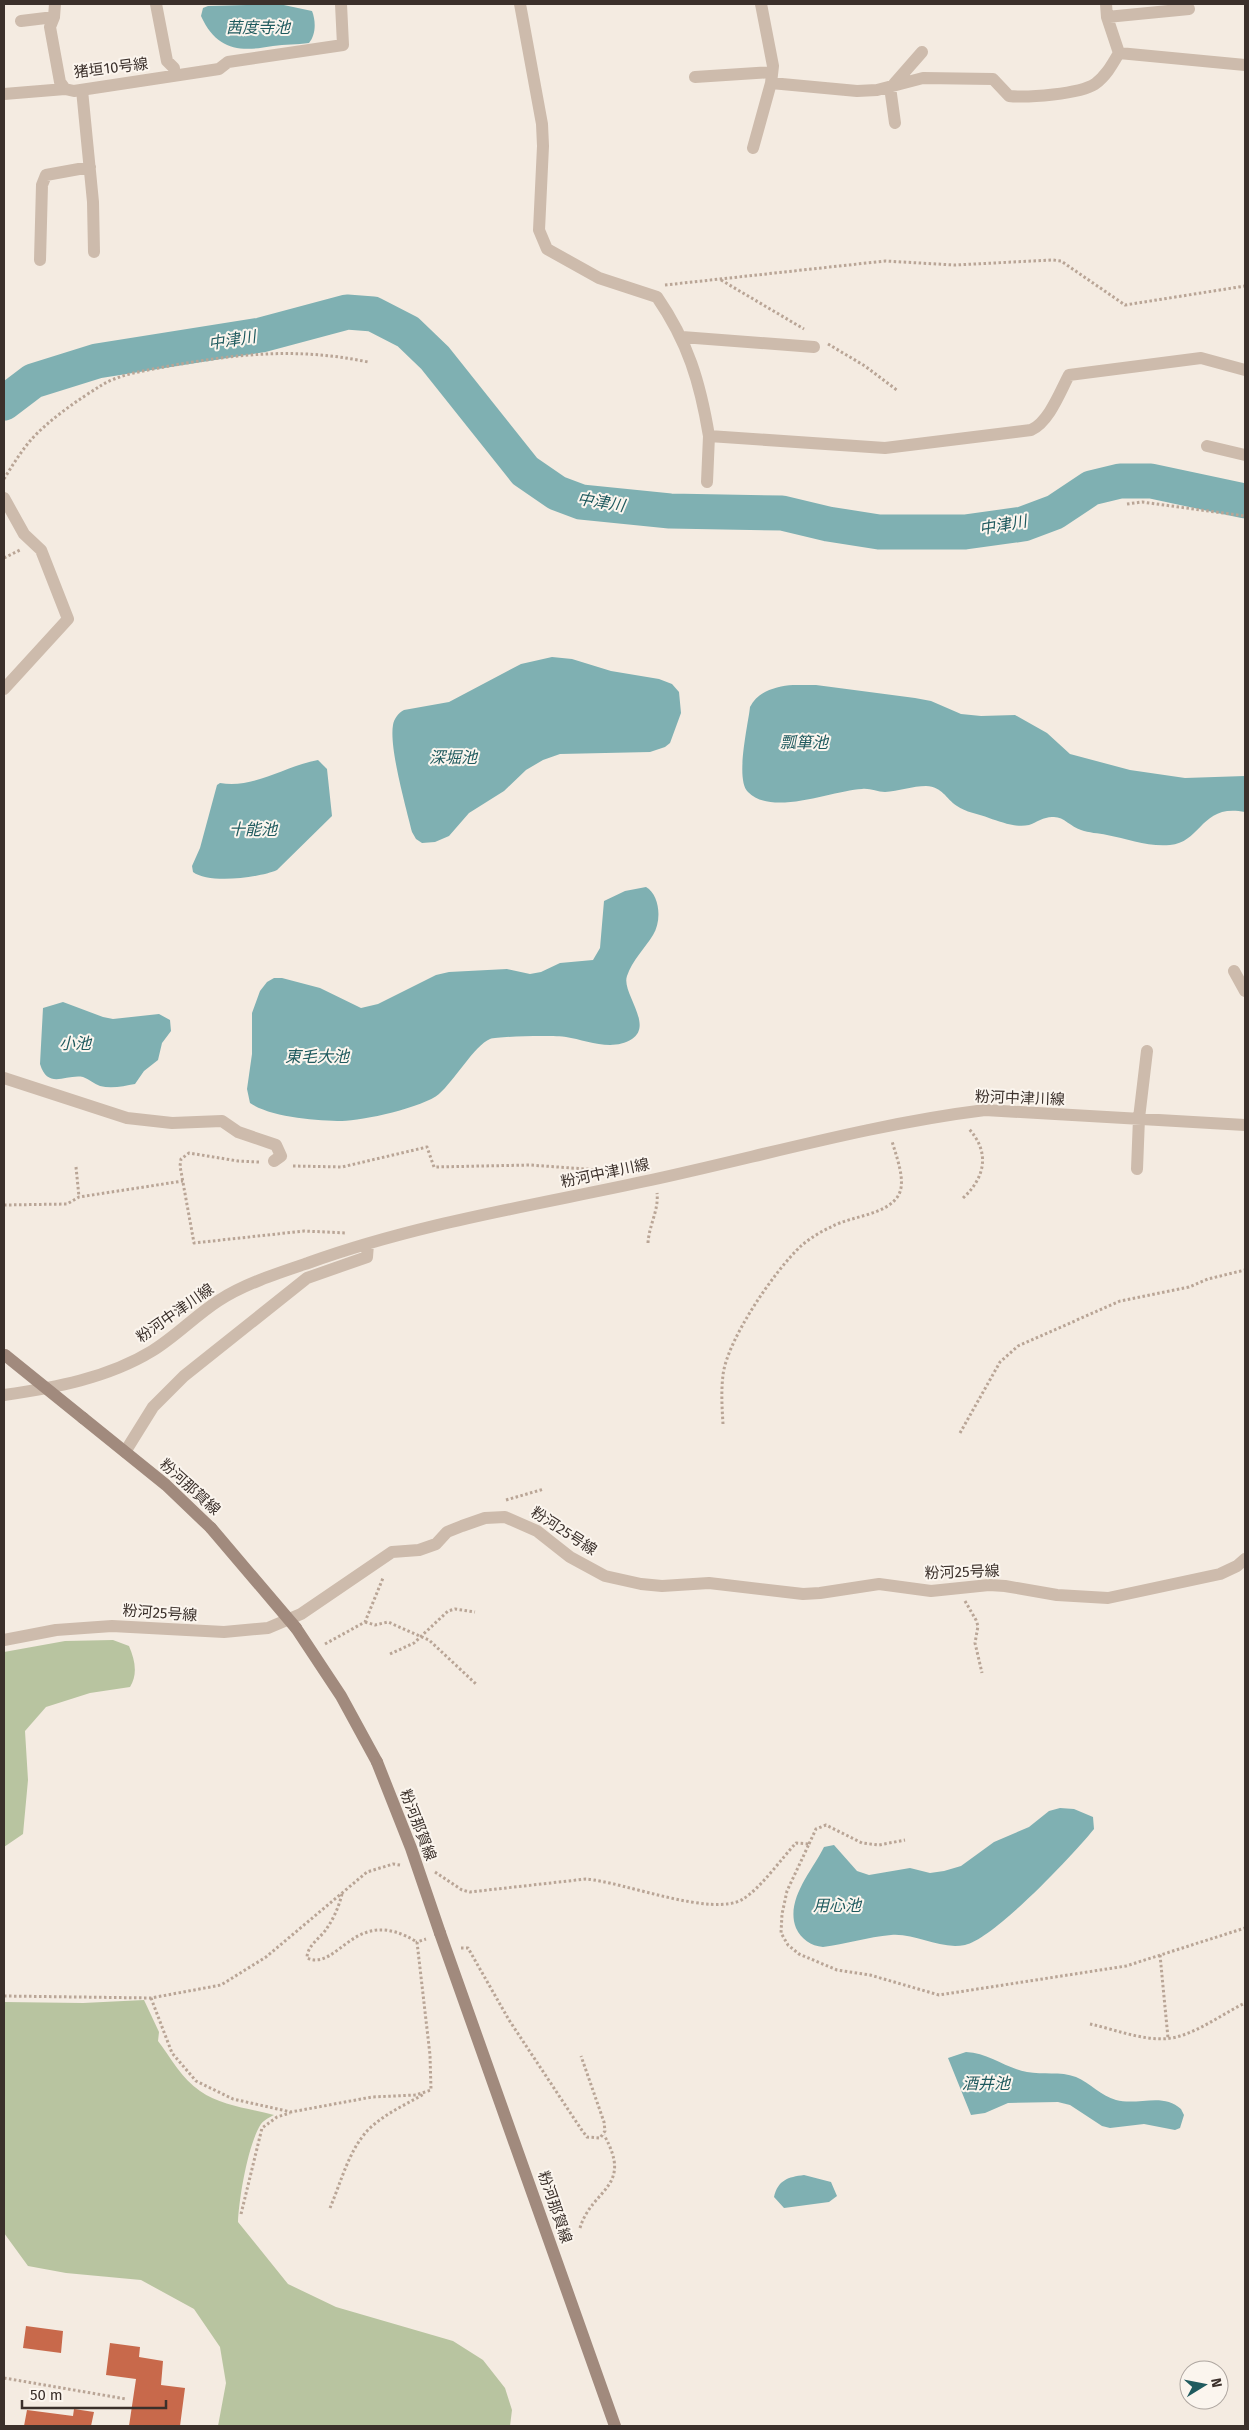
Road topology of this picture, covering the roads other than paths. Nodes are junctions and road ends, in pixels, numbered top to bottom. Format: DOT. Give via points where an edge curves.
graph roads {
  1 [pos="156,4"];
  2 [pos="340,4"];
  3 [pos="520,4"];
  4 [pos="760,4"];
  5 [pos="1106,4"];
  6 [pos="1189,9"];
  7 [pos="55,10"];
  8 [pos="1107,18"];
  9 [pos="21,21"];
  10 [pos="922,52"];
  11 [pos="1120,53"];
  12 [pos="1245,65"];
  13 [pos="174,76"];
  14 [pos="694,77"];
  15 [pos="772,78"];
  16 [pos="891,86"];
  17 [pos="65,89"];
  18 [pos="82,90"];
  19 [pos="4,94"];
  20 [pos="896,123"];
  21 [pos="753,148"];
  22 [pos="90,167"];
  23 [pos="94,252"];
  24 [pos="40,260"];
  25 [pos="682,337"];
  26 [pos="814,347"];
  27 [pos="1245,370"];
  28 [pos="708,436"];
  29 [pos="1207,446"];
  30 [pos="1245,455"];
  31 [pos="706,482"];
  32 [pos="4,498"];
  33 [pos="4,689"];
  34 [pos="1234,971"];
  35 [pos="1245,991"];
  36 [pos="1147,1051"];
  37 [pos="4,1078"];
  38 [pos="1139,1118"];
  39 [pos="1245,1125"];
  40 [pos="274,1161"];
  41 [pos="1137,1170"];
  42 [pos="368,1244"];
  43 [pos="4,1354"];
  44 [pos="4,1395"];
  45 [pos="126,1452"];
  46 [pos="1245,1559"];
  47 [pos="4,1640"];
  48 [pos="615,2426"];
  1 -- 13 [label="street" via="167,62 174,68"];
  2 -- 13 [label="street, 猪垣10号線" via="343,45 228,62 219,69"];
  3 -- 25 [label="street" via="542,124 539,230 547,248 599,278 657,297"];
  4 -- 15 [label="street" via="773,66"];
  5 -- 8 [label="street"];
  6 -- 8 [label="street"];
  7 -- 9 [label="street"];
  7 -- 17 [label="street, 猪垣10号線" via="50,27 60,82"];
  8 -- 11 [label="street"];
  10 -- 16 [label="street"];
  11 -- 12 [label="street"];
  11 -- 16 [label="street" via="1106,74 1094,84 1071,91 1009,96 993,80 923,78"];
  13 -- 18 [label="street, 猪垣10号線"];
  14 -- 15 [label="street"];
  15 -- 16 [label="street" via="857,91"];
  15 -- 21 [label="street"];
  16 -- 20 [label="street"];
  17 -- 18 [label="street, 猪垣10号線"];
  17 -- 19 [label="street"];
  18 -- 22 [label="street"];
  22 -- 23 [label="street"];
  22 -- 24 [label="street" via="46,176 42,185"];
  25 -- 26 [label="street"];
  25 -- 28 [label="street"];
  27 -- 28 [label="street" via="1201,358 1070,374 1037,428 914,445 885,448"];
  28 -- 31 [label="street"];
  29 -- 30 [label="street"];
  32 -- 33 [label="street" via="24,534 41,550 68,619"];
  34 -- 35 [label="street"];
  36 -- 38 [label="street"];
  37 -- 40 [label="street" via="127,1118 172,1123 222,1121 238,1132 276,1145 281,1156"];
  38 -- 39 [label="street, 粉河中津川線"];
  38 -- 41 [label="street"];
  38 -- 42 [label="street, 粉河中津川線" via="985,1110 947,1115 430,1226"];
  42 -- 44 [label="street, 粉河中津川線" via="309,1262 236,1292 152,1351 103,1375"];
  42 -- 45 [label="street" via="368,1257 307,1278 184,1376 153,1406"];
  43 -- 45 [label="main road, 粉河那賀線, bridge"];
  45 -- 48 [label="main road, 粉河那賀線, bridge" via="211,1528 296,1628 377,1762 411,1848"];
  46 -- 47 [label="street, 粉河25号線" via="1220,1574 1108,1598 1057,1595 1005,1586 931,1591 878,1584 804,1594 710,1583 662,1586 605,1576 570,1557 537,1531 505,1517 486,1518 448,1532 436,1544 419,1550 392,1552 301,1614 268,1628 224,1632 112,1626 56,1630"];
}
